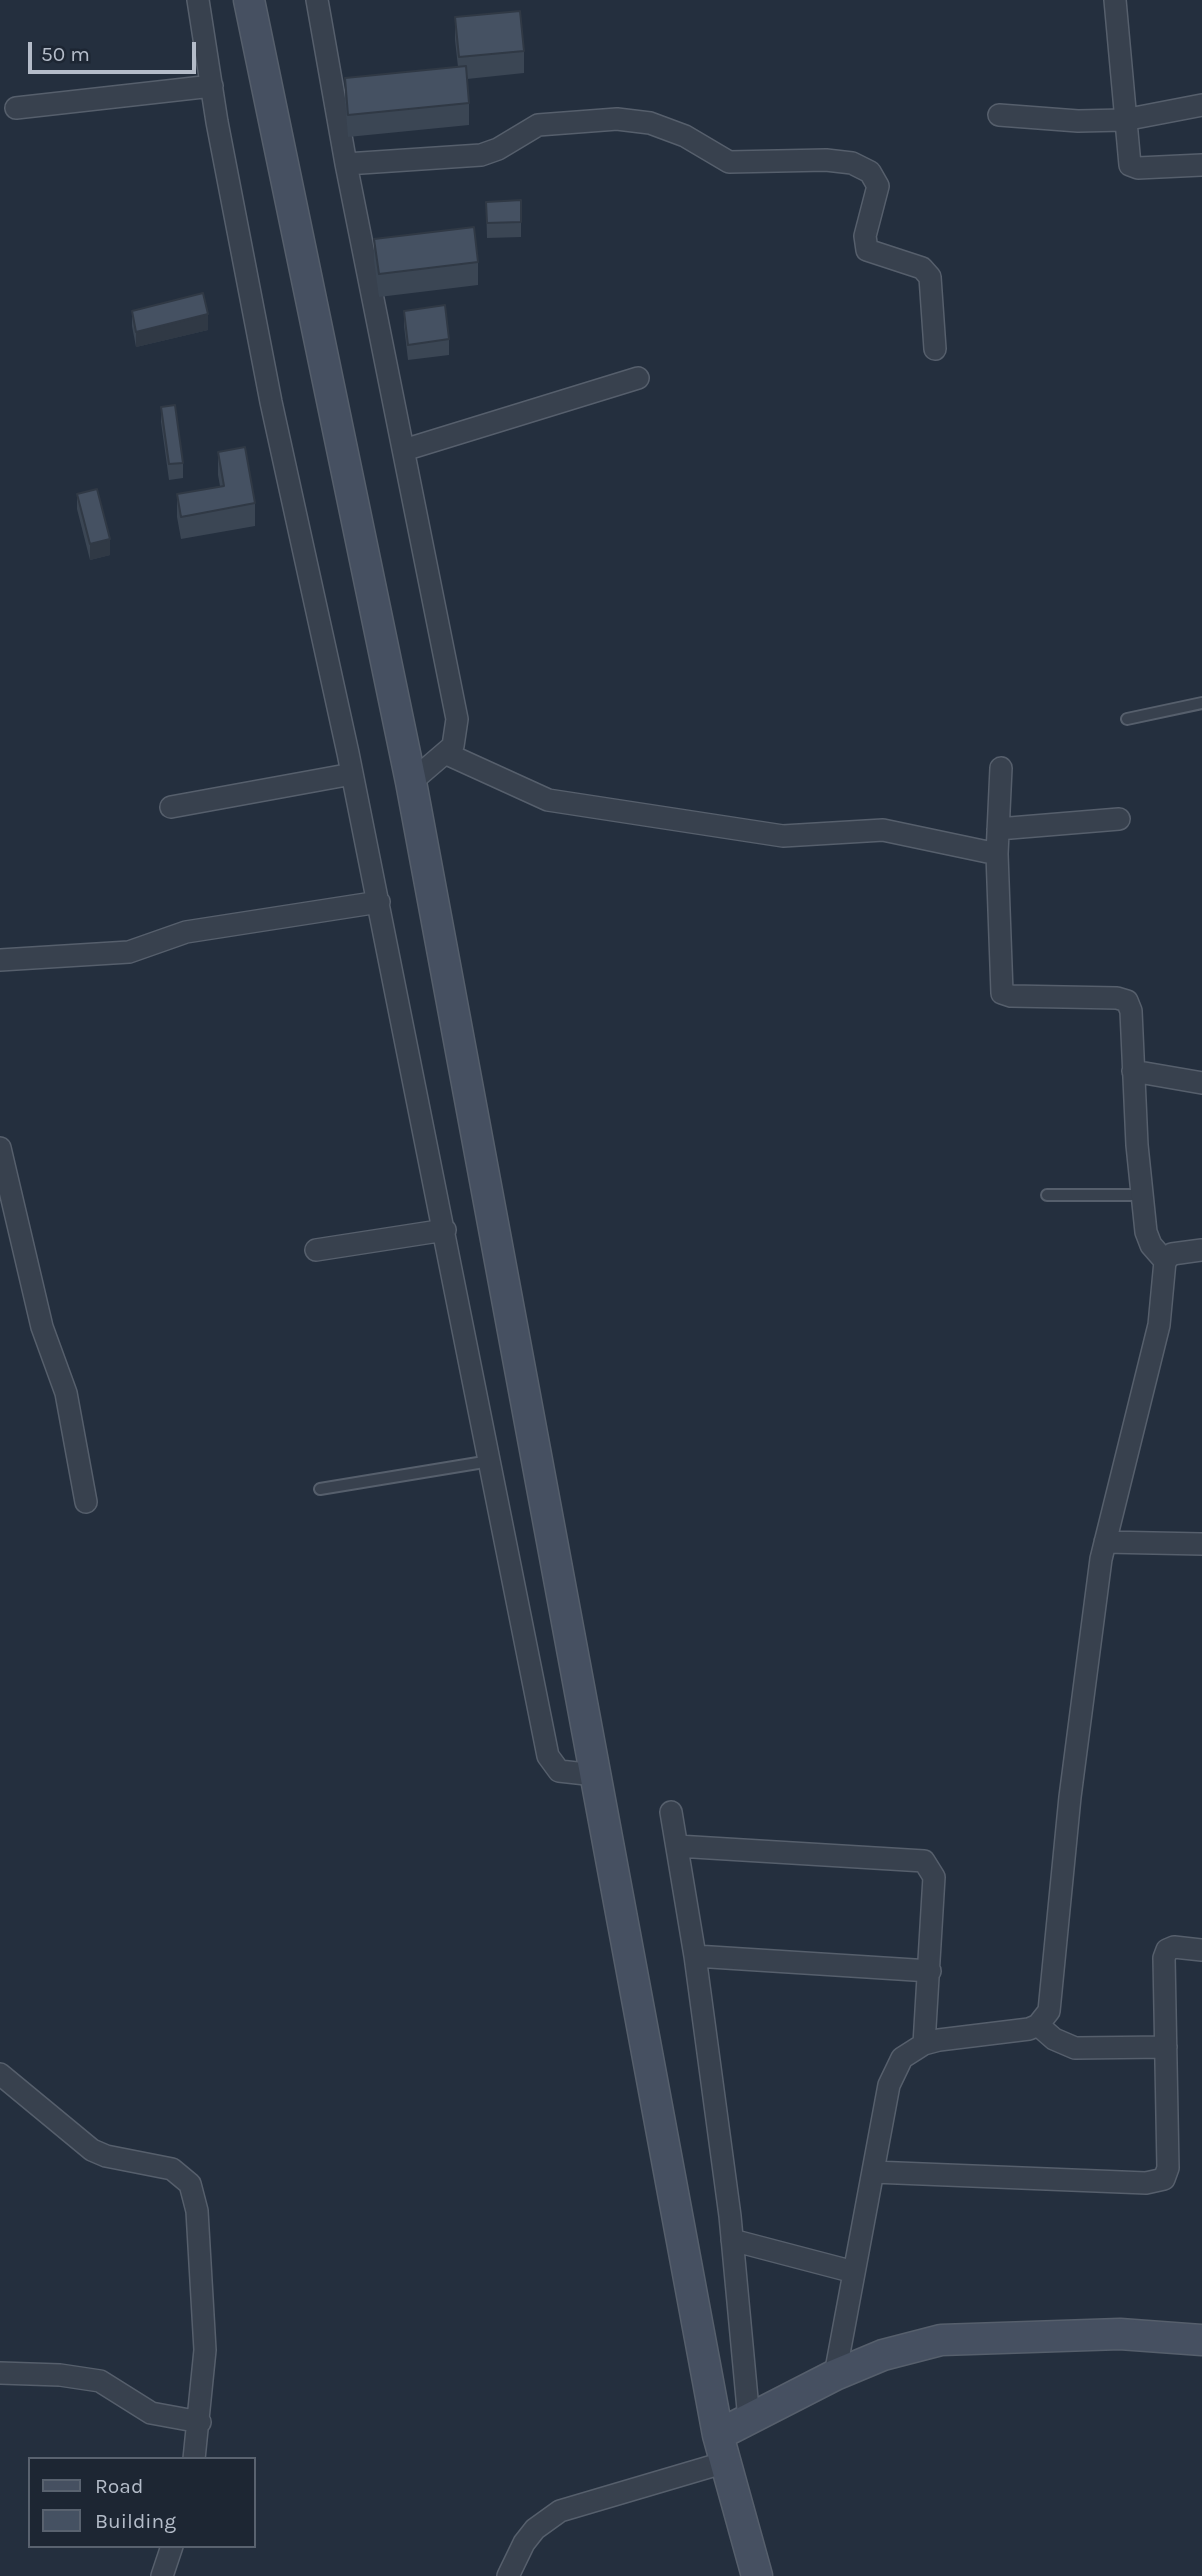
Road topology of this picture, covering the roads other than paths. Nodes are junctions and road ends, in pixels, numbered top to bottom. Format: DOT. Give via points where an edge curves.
graph roads {
  1 [pos="198,0"];
  2 [pos="249,0"];
  3 [pos="317,0"];
  4 [pos="1115,0"];
  5 [pos="212,86"];
  6 [pos="1202,105"];
  7 [pos="16,108"];
  8 [pos="999,115"];
  9 [pos="1124,120"];
  10 [pos="346,164"];
  11 [pos="1202,165"];
  12 [pos="935,349"];
  13 [pos="638,377"];
  14 [pos="404,450"];
  15 [pos="1202,704"];
  16 [pos="1127,719"];
  17 [pos="447,754"];
  18 [pos="1001,768"];
  19 [pos="352,774"];
  20 [pos="411,782"];
  21 [pos="172,807"];
  22 [pos="1119,819"];
  23 [pos="998,829"];
  24 [pos="997,854"];
  25 [pos="379,902"];
  26 [pos="0,960"];
  27 [pos="1133,1071"];
  28 [pos="1202,1083"];
  29 [pos="0,1148"];
  30 [pos="1047,1195"];
  31 [pos="1142,1195"];
  32 [pos="8,1217"];
  33 [pos="445,1230"];
  34 [pos="316,1250"];
  35 [pos="1202,1250"];
  36 [pos="1165,1261"];
  37 [pos="490,1461"];
  38 [pos="320,1489"];
  39 [pos="86,1502"];
  40 [pos="1105,1542"];
  41 [pos="1202,1544"];
  42 [pos="595,1775"];
  43 [pos="671,1812"];
  44 [pos="677,1846"];
  45 [pos="1202,1950"];
  46 [pos="695,1956"];
  47 [pos="930,1971"];
  48 [pos="1038,2025"];
  49 [pos="924,2043"];
  50 [pos="1166,2047"];
  51 [pos="0,2074"];
  52 [pos="873,2172"];
  53 [pos="732,2240"];
  54 [pos="854,2272"];
  55 [pos="1202,2340"];
  56 [pos="0,2373"];
  57 [pos="835,2375"];
  58 [pos="749,2420"];
  59 [pos="200,2422"];
  60 [pos="722,2449"];
  61 [pos="194,2457"];
  62 [pos="171,2548"];
  63 [pos="162,2576"];
  64 [pos="509,2576"];
  65 [pos="757,2576"];
  1 -- 5 [label="street"];
  2 -- 20 [label="street"];
  3 -- 10 [label="street"];
  4 -- 9 [label="street"];
  5 -- 7 [label="street"];
  5 -- 19 [label="street" via="271,402"];
  6 -- 9 [label="street"];
  8 -- 9 [label="street"];
  9 -- 11 [label="street" via="1132,167"];
  10 -- 12 [label="street" via="481,155 538,125 617,119 650,123 685,136 729,162 852,163 870,172 877,186 865,236 867,250 922,268 930,277"];
  10 -- 14 [label="street"];
  13 -- 14 [label="street"];
  14 -- 17 [label="street" via="457,719 456,738"];
  15 -- 16 [label="lane"];
  17 -- 20 [label="street"];
  17 -- 24 [label="street" via="548,800 783,836 883,830"];
  18 -- 23 [label="street"];
  19 -- 21 [label="street"];
  19 -- 25 [label="street"];
  20 -- 42 [label="street"];
  22 -- 23 [label="street"];
  23 -- 24 [label="street"];
  24 -- 27 [label="street" via="1003,993 1127,1001"];
  25 -- 26 [label="street" via="186,932 129,952"];
  25 -- 33 [label="street"];
  27 -- 28 [label="street"];
  27 -- 31 [label="street"];
  29 -- 32 [label="street"];
  30 -- 31 [label="lane"];
  31 -- 36 [label="street" via="1148,1238"];
  32 -- 39 [label="street" via="66,1394"];
  33 -- 34 [label="street"];
  33 -- 37 [label="street"];
  35 -- 36 [label="street" via="1172,1254"];
  36 -- 40 [label="street" via="1159,1325"];
  37 -- 38 [label="lane"];
  37 -- 42 [label="street" via="548,1756 559,1771"];
  40 -- 41 [label="street"];
  40 -- 48 [label="street" via="1090,1623 1052,1999"];
  42 -- 60 [label="street"];
  43 -- 44 [label="street"];
  44 -- 46 [label="street"];
  44 -- 47 [label="street" via="924,1861 934,1877"];
  45 -- 50 [label="street" via="1174,1947 1164,1958"];
  46 -- 47 [label="street"];
  46 -- 53 [label="street"];
  47 -- 49 [label="street"];
  48 -- 49 [label="street"];
  48 -- 50 [label="street" via="1075,2048"];
  49 -- 52 [label="street" via="902,2058 892,2077"];
  50 -- 52 [label="street" via="1168,2168 1161,2181"];
  51 -- 59 [label="street" via="92,2150 172,2169 190,2184 197,2211 205,2350"];
  52 -- 54 [label="street"];
  53 -- 54 [label="street"];
  53 -- 58 [label="street"];
  54 -- 57 [label="street"];
  55 -- 57 [label="street" via="1120,2334 941,2340 883,2355"];
  56 -- 59 [label="street" via="100,2381 151,2413"];
  57 -- 58 [label="street"];
  58 -- 60 [label="street"];
  59 -- 61 [label="street"];
  60 -- 64 [label="street" via="560,2511 524,2543"];
  60 -- 65 [label="street"];
  62 -- 63 [label="street"];
}
